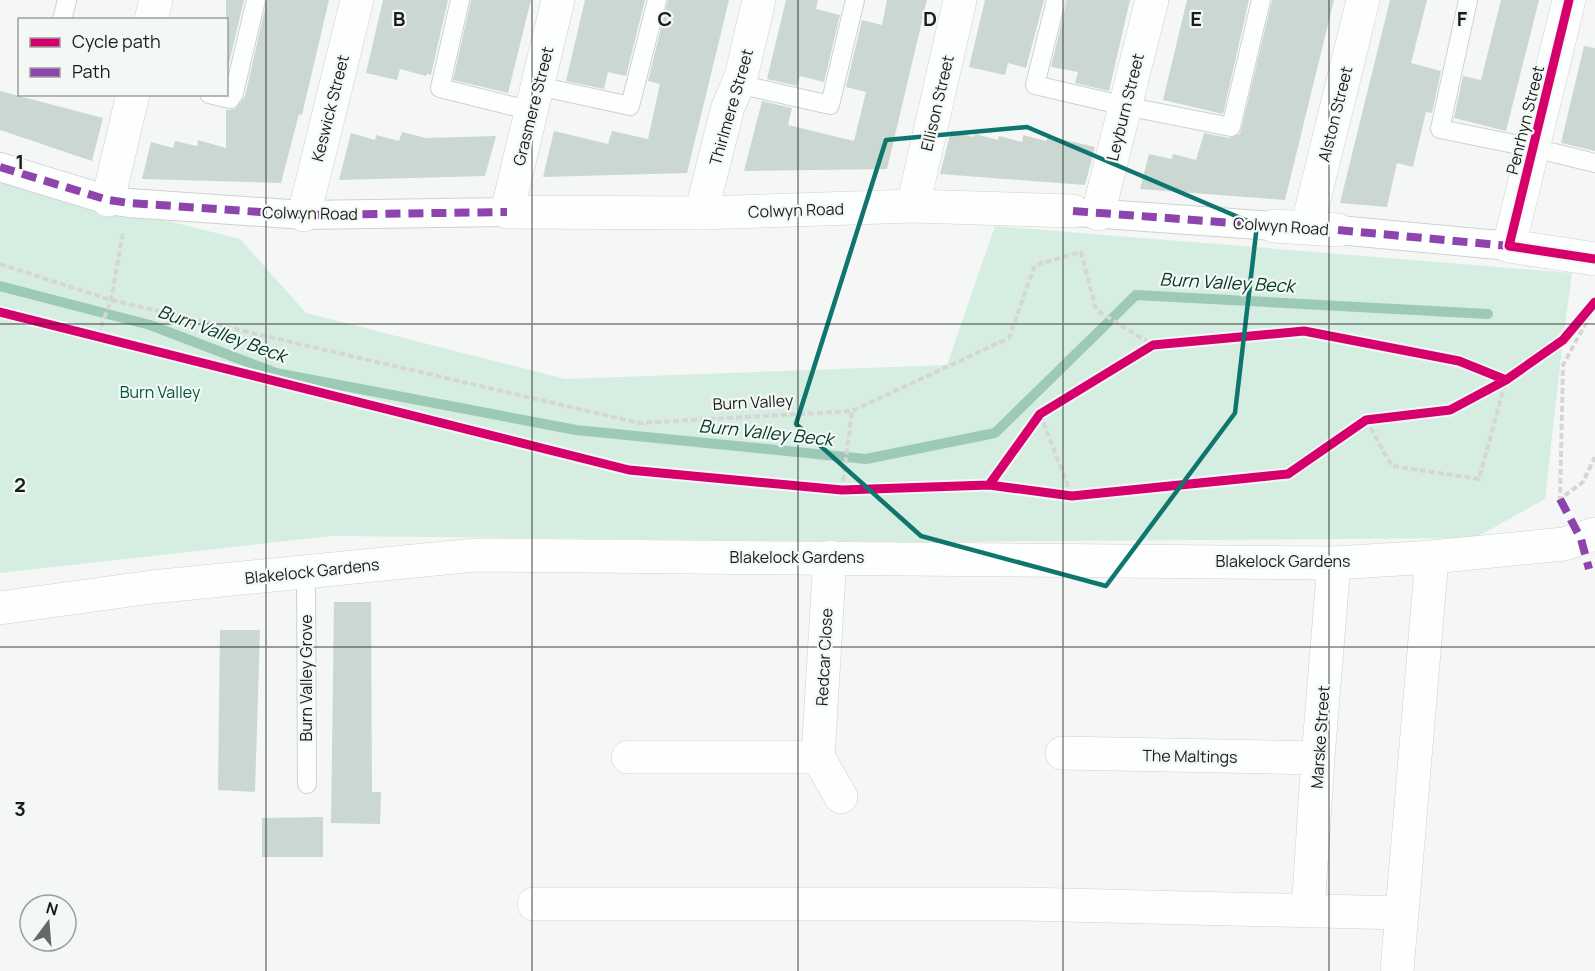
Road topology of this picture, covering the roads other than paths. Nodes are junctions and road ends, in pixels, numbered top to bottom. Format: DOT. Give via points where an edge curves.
graph roads {
  1 [pos="67,0"];
  2 [pos="156,0"];
  3 [pos="256,0"];
  4 [pos="357,0"];
  5 [pos="460,0"];
  6 [pos="558,0"];
  7 [pos="657,0"];
  8 [pos="759,0"];
  9 [pos="855,0"];
  10 [pos="960,0"];
  11 [pos="1056,0"];
  12 [pos="1152,0"];
  13 [pos="1261,0"];
  14 [pos="1363,0"];
  15 [pos="1468,0"];
  16 [pos="1569,0"];
  17 [pos="62,18"];
  18 [pos="152,18"];
  19 [pos="738,84"];
  20 [pos="133,96"];
  21 [pos="217,96"];
  22 [pos="535,98"];
  23 [pos="1125,106"];
  24 [pos="1534,148"];
  25 [pos="1595,163"];
  26 [pos="0,167"];
  27 [pos="118,201"];
  28 [pos="913,206"];
  29 [pos="507,212"];
  30 [pos="701,213"];
  31 [pos="1085,213"];
  32 [pos="304,215"];
  33 [pos="1274,226"];
  34 [pos="1322,229"];
  35 [pos="1509,246"];
  36 [pos="1595,259"];
  37 [pos="1595,534"];
  38 [pos="830,557"];
  39 [pos="1432,557"];
  40 [pos="1334,563"];
  41 [pos="306,572"];
  42 [pos="0,608"];
  43 [pos="1062,753"];
  44 [pos="628,757"];
  45 [pos="818,758"];
  46 [pos="1318,758"];
  47 [pos="307,784"];
  48 [pos="840,797"];
  49 [pos="534,904"];
  50 [pos="1308,911"];
  51 [pos="1402,913"];
  52 [pos="1397,971"];
  1 -- 17 [label="lane"];
  2 -- 18 [label="street"];
  3 -- 21 [label="lane" via="234,93 230,99"];
  4 -- 32 [label="street, Keswick Street"];
  5 -- 22 [label="lane" via="440,88"];
  6 -- 22 [label="street, Grasmere Street"];
  7 -- 22 [label="lane" via="630,106"];
  8 -- 19 [label="street, Thirlmere Street"];
  9 -- 19 [label="lane" via="830,105"];
  10 -- 28 [label="street, Ellison Street"];
  11 -- 23 [label="lane" via="1035,85"];
  12 -- 23 [label="street, Leyburn Street"];
  13 -- 23 [label="lane" via="1231,127"];
  14 -- 34 [label="street, Alston Street"];
  15 -- 24 [label="lane" via="1440,129"];
  16 -- 24 [label="street, Penrhyn Street"];
  19 -- 30 [label="street, Thirlmere Street"];
  20 -- 27 [label="street"];
  22 -- 29 [label="street, Grasmere Street"];
  23 -- 31 [label="street, Leyburn Street"];
  24 -- 25 [label="lane"];
  24 -- 35 [label="street, Penrhyn Street"];
  26 -- 27 [label="street, Colwyn Road"];
  27 -- 32 [label="street, Colwyn Road"];
  28 -- 30 [label="street, Colwyn Road"];
  28 -- 31 [label="street, Colwyn Road"];
  29 -- 30 [label="street, Colwyn Road"];
  29 -- 32 [label="street, Colwyn Road"];
  31 -- 33 [label="street, Colwyn Road"];
  33 -- 34 [label="street, Colwyn Road"];
  34 -- 35 [label="street, Colwyn Road"];
  35 -- 36 [label="street, Colwyn Road"];
  37 -- 39 [label="street, Blakelock Gardens" via="1564,544"];
  38 -- 40 [label="street, Blakelock Gardens"];
  38 -- 41 [label="street, Blakelock Gardens" via="475,555"];
  38 -- 45 [label="street, Redcar Close"];
  39 -- 40 [label="street, Blakelock Gardens"];
  39 -- 51 [label="street"];
  40 -- 46 [label="street, Marske Street"];
  41 -- 42 [label="street, Blakelock Gardens" via="152,587"];
  41 -- 47 [label="lane, Burn Valley Grove"];
  43 -- 46 [label="street, The Maltings"];
  44 -- 45 [label="street"];
  45 -- 48 [label="street"];
  46 -- 50 [label="street, Marske Street"];
  49 -- 50 [label="street" via="1024,904"];
  50 -- 51 [label="street"];
  51 -- 52 [label="street"];
}
